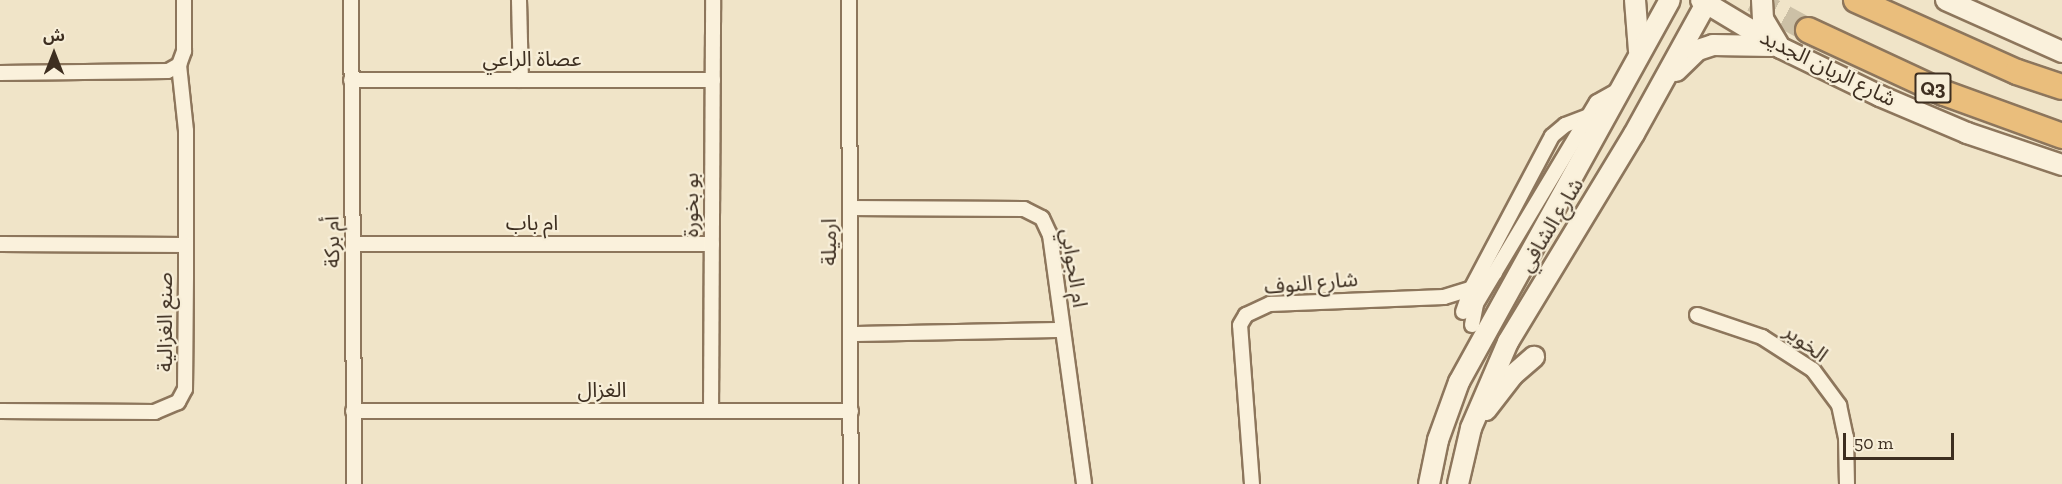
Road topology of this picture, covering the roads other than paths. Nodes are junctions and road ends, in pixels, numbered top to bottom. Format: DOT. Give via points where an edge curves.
graph roads {
  1 [pos="184,0"];
  2 [pos="351,0"];
  3 [pos="519,0"];
  4 [pos="713,0"];
  5 [pos="849,0"];
  6 [pos="1635,0"];
  7 [pos="1670,0"];
  8 [pos="1762,0"];
  9 [pos="1856,0"];
  10 [pos="1946,0"];
  11 [pos="1705,1"];
  12 [pos="1808,30"];
  13 [pos="1781,48"];
  14 [pos="2062,52"];
  15 [pos="1639,54"];
  16 [pos="179,65"];
  17 [pos="0,73"];
  18 [pos="351,80"];
  19 [pos="521,80"];
  20 [pos="713,80"];
  21 [pos="2062,87"];
  22 [pos="1619,90"];
  23 [pos="1658,90"];
  24 [pos="1588,116"];
  25 [pos="2062,136"];
  26 [pos="2062,165"];
  27 [pos="850,208"];
  28 [pos="712,243"];
  29 [pos="0,244"];
  30 [pos="353,244"];
  31 [pos="186,245"];
  32 [pos="1495,273"];
  33 [pos="1471,289"];
  34 [pos="1444,297"];
  35 [pos="1463,312"];
  36 [pos="1697,315"];
  37 [pos="1062,330"];
  38 [pos="850,334"];
  39 [pos="1476,334"];
  40 [pos="1534,357"];
  41 [pos="0,411"];
  42 [pos="353,411"];
  43 [pos="711,411"];
  44 [pos="851,411"];
  45 [pos="1471,428"];
  46 [pos="1434,455"];
  47 [pos="354,484"];
  48 [pos="851,484"];
  49 [pos="1084,484"];
  50 [pos="1252,484"];
  51 [pos="1420,484"];
  52 [pos="1429,484"];
  53 [pos="1458,484"];
  54 [pos="1847,484"];
  1 -- 16 [label="street" via="184,51"];
  2 -- 18 [label="street, أم بركة"];
  3 -- 19 [label="street"];
  4 -- 20 [label="street, بو بخورة"];
  5 -- 27 [label="street, ارميلة"];
  6 -- 15 [label="main road" via="1641,32"];
  7 -- 15 [label="main road, شارع الشافي"];
  8 -- 13 [label="main road" via="1763,19"];
  9 -- 21 [label="highway, Q3" via="2017,72"];
  10 -- 14 [label="main road"];
  11 -- 13 [label="main road, شارع الريان الجديد"];
  11 -- 23 [label="main road, شارع الشافي"];
  12 -- 25 [label="highway, شارع الريان الجديد / Q3" via="1944,93"];
  13 -- 23 [label="main road" via="1741,43 1713,45 1691,55"];
  13 -- 26 [label="main road, شارع الريان الجديد" via="1967,133"];
  15 -- 22 [label="main road, شارع الشافي"];
  16 -- 17 [label="street" via="168,71"];
  16 -- 31 [label="street" via="186,131"];
  18 -- 19 [label="street, عصاة الراعي"];
  18 -- 30 [label="street, أم بركة"];
  19 -- 20 [label="street, عصاة الراعي"];
  20 -- 28 [label="street, بو بخورة"];
  22 -- 24 [label="street" via="1602,97"];
  22 -- 39 [label="main road, شارع الشافي"];
  23 -- 45 [label="main road, شارع الشافي" via="1508,342"];
  24 -- 32 [label="street"];
  24 -- 33 [label="street" via="1564,125 1552,136"];
  27 -- 37 [label="street, ام الجوابي" via="1024,209 1037,214 1049,229"];
  27 -- 38 [label="street, ارميلة"];
  28 -- 30 [label="street, ام باب"];
  28 -- 43 [label="street, بو بخورة"];
  29 -- 31 [label="street, صنع الغزالية"];
  30 -- 42 [label="street, أم بركة"];
  31 -- 41 [label="street, صنع الغزالية" via="185,389 177,402 156,412"];
  32 -- 33 [label="street, شارع النوف"];
  32 -- 39 [label="street" via="1476,304"];
  33 -- 34 [label="street, شارع النوف"];
  33 -- 35 [label="street"];
  34 -- 35 [label="street"];
  34 -- 50 [label="street, شارع النوف" via="1270,304 1246,315 1240,326"];
  35 -- 39 [label="street"];
  36 -- 54 [label="street, الخوير" via="1762,338 1813,369 1839,405 1846,436"];
  37 -- 38 [label="street"];
  37 -- 49 [label="street, ام الجوابي"];
  38 -- 44 [label="street, ارميلة"];
  39 -- 46 [label="main road, شارع الشافي"];
  40 -- 45 [label="main road" via="1498,392"];
  42 -- 43 [label="street, الغزال"];
  42 -- 47 [label="street, أم بركة"];
  43 -- 44 [label="street, الغزال"];
  44 -- 48 [label="street, ارميلة"];
  45 -- 53 [label="main road, شارع الشافي"];
  46 -- 51 [label="main road"];
  46 -- 52 [label="main road, شارع الشافي"];
}
